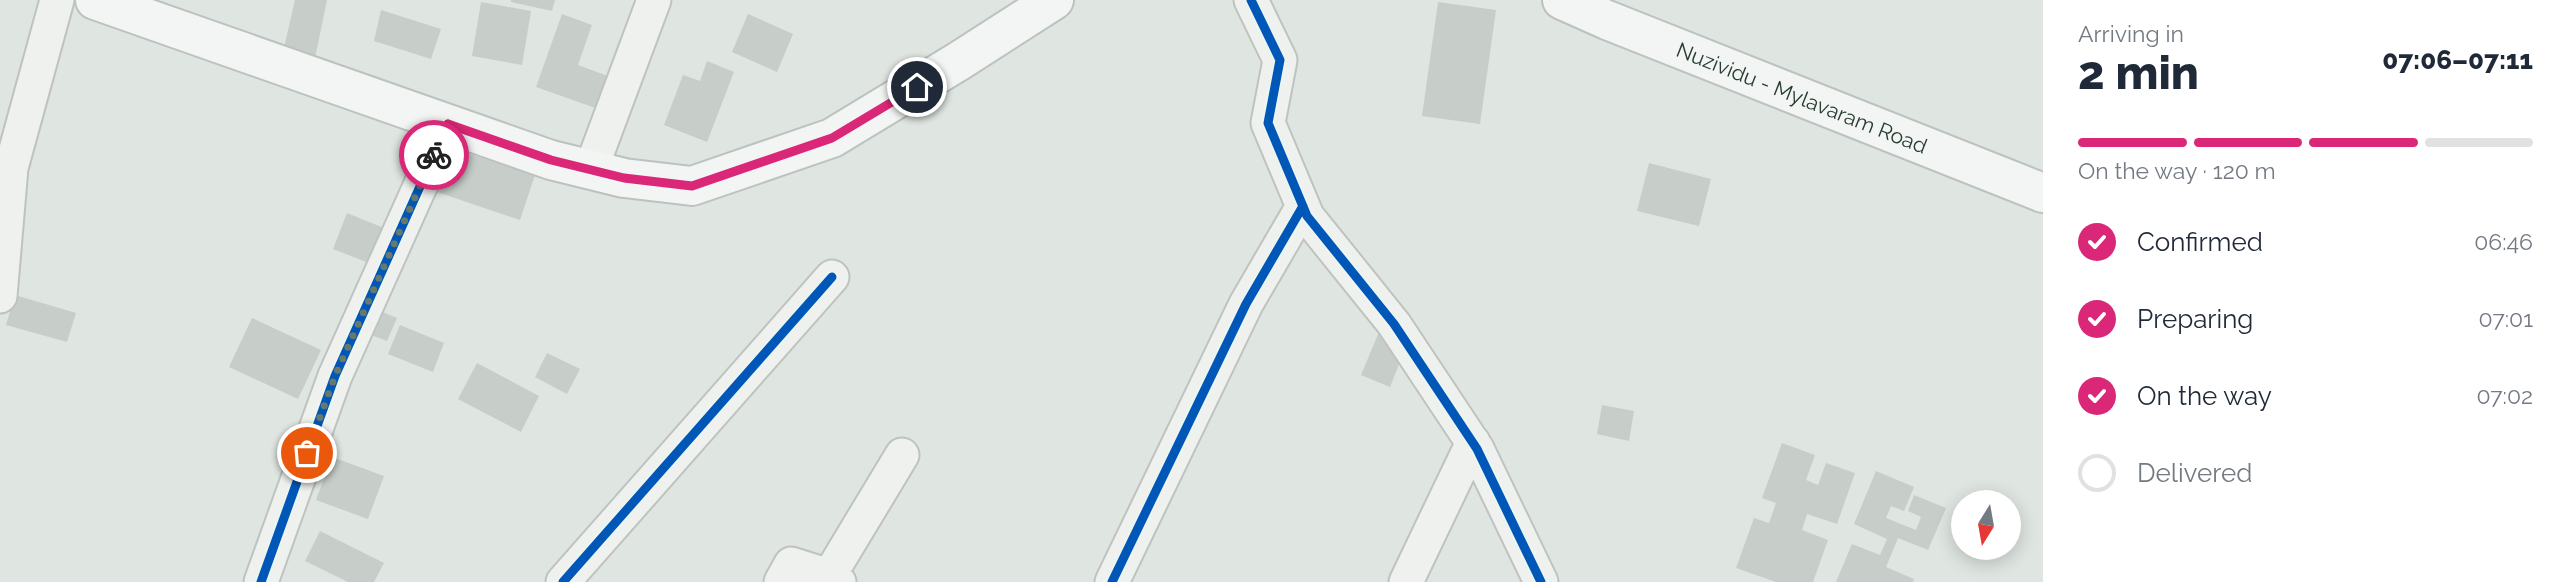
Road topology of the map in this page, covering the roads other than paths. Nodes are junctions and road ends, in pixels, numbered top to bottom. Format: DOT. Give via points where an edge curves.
graph roads {
  1 [pos="57,0"];
  2 [pos="654,0"];
  3 [pos="1054,0"];
  4 [pos="1251,0"];
  5 [pos="1562,0"];
  6 [pos="103,1"];
  7 [pos="448,124"];
  8 [pos="591,169"];
  9 [pos="2043,192"];
  10 [pos="1303,206"];
  11 [pos="832,277"];
  12 [pos="0,296"];
  13 [pos="1473,442"];
  14 [pos="902,454"];
  15 [pos="834,579"];
  16 [pos="261,582"];
  17 [pos="563,582"];
  18 [pos="781,582"];
  19 [pos="1112,582"];
  20 [pos="1406,582"];
  21 [pos="1541,582"];
  1 -- 12 [label="street" via="11,168"];
  2 -- 8 [label="street"];
  3 -- 8 [label="main road" via="832,138 692,186"];
  4 -- 10 [label="street" via="1280,61 1268,123"];
  5 -- 9 [label="main road, Nuzividu - Mylavaram Road"];
  6 -- 7 [label="main road"];
  7 -- 8 [label="main road"];
  7 -- 16 [label="street" via="335,376"];
  10 -- 13 [label="street" via="1394,324"];
  10 -- 19 [label="street" via="1246,303"];
  11 -- 17 [label="street"];
  13 -- 20 [label="street"];
  13 -- 21 [label="street"];
  14 -- 15 [label="street"];
  15 -- 18 [label="street" via="791,564"];
}
